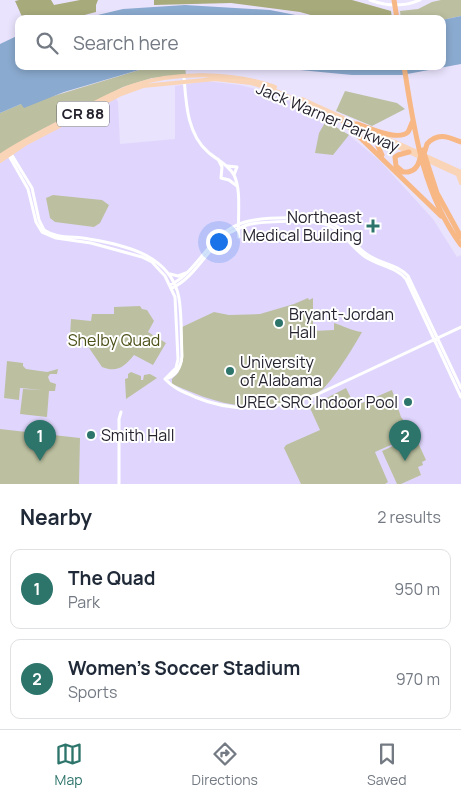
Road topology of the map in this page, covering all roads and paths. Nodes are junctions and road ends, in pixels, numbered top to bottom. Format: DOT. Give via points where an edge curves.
graph roads {
  1 [pos="370,0"];
  2 [pos="395,0"];
  3 [pos="420,0"];
  4 [pos="397,15"];
  5 [pos="407,70"];
  6 [pos="184,79"];
  7 [pos="411,98"];
  8 [pos="413,120"];
  9 [pos="343,121"];
  10 [pos="357,124"];
  11 [pos="380,137"];
  12 [pos="461,142"];
  13 [pos="407,149"];
  14 [pos="8,152"];
  15 [pos="422,155"];
  16 [pos="0,156"];
  17 [pos="217,158"];
  18 [pos="385,160"];
  19 [pos="0,161"];
  20 [pos="227,166"];
  21 [pos="460,173"];
  22 [pos="234,175"];
  23 [pos="461,182"];
  24 [pos="237,186"];
  25 [pos="444,218"];
  26 [pos="238,226"];
  27 [pos="239,236"];
  28 [pos="461,237"];
  29 [pos="461,245"];
  30 [pos="186,273"];
  31 [pos="168,274"];
  32 [pos="173,286"];
  33 [pos="461,327"];
  34 [pos="436,339"];
  35 [pos="171,377"];
  36 [pos="165,379"];
  37 [pos="172,386"];
  38 [pos="461,388"];
  39 [pos="461,397"];
  40 [pos="121,412"];
  41 [pos="119,484"];
  1 -- 3 [label="street" via="398,5"];
  2 -- 4 [label="highway"];
  5 -- 7 [label="highway"];
  6 -- 9 [label="main road, Jack Warner Parkway / CR 88" via="239,81 263,86"];
  6 -- 10 [label="main road, Jack Warner Parkway" via="222,76 252,80"];
  6 -- 14 [label="main road, Jack Warner Parkway / CR 88" via="143,86 122,94"];
  6 -- 17 [label="street" via="188,109 197,138"];
  7 -- 8 [label="highway"];
  7 -- 15 [label="highway"];
  8 -- 10 [label="highway" via="408,132 399,136"];
  8 -- 15 [label="highway"];
  9 -- 11 [label="main road, Jack Warner Parkway / CR 88"];
  9 -- 18 [label="highway"];
  10 -- 11 [label="main road, Jack Warner Parkway"];
  11 -- 13 [label="main road, Jack Warner Parkway"];
  11 -- 18 [label="highway" via="378,146"];
  12 -- 15 [label="highway" via="438,136 427,144"];
  13 -- 15 [label="highway" via="396,157 396,166 403,172 414,170"];
  13 -- 21 [label="main road, Jack Warner Parkway"];
  13 -- 21 [label="main road, Jack Warner Parkway"];
  14 -- 16 [label="main road, Jack Warner Parkway"];
  14 -- 19 [label="main road, Jack Warner Parkway / CR 88"];
  14 -- 31 [label="street" via="32,188 42,228 49,234 89,239 139,252 157,261"];
  14 -- 32 [label="street" via="28,189 36,222 42,232 142,257 160,269"];
  15 -- 25 [label="highway" via="430,187"];
  15 -- 28 [label="highway" via="437,193"];
  17 -- 20 [label="street"];
  17 -- 24 [label="street" via="222,167 221,178"];
  18 -- 25 [label="highway"];
  20 -- 22 [label="street"];
  20 -- 22 [label="street" via="237,167"];
  21 -- 23 [label="main road"];
  22 -- 24 [label="street"];
  24 -- 26 [label="street"];
  25 -- 29 [label="highway"];
  26 -- 27 [label="street"];
  26 -- 30 [label="street" via="220,236"];
  26 -- 32 [label="street" via="186,278"];
  26 -- 34 [label="street" via="311,222 330,226 364,257 397,271 405,278"];
  30 -- 31 [label="street" via="178,276"];
  30 -- 32 [label="street"];
  31 -- 32 [label="street"];
  32 -- 35 [label="street" via="180,305 182,356 180,367"];
  32 -- 36 [label="street" via="178,359 176,368"];
  33 -- 34 [label="street"];
  34 -- 37 [label="street" via="316,395 282,405 229,407 204,401"];
  34 -- 38 [label="street"];
  34 -- 39 [label="street"];
  35 -- 36 [label="street"];
  35 -- 37 [label="street"];
  36 -- 37 [label="street"];
  40 -- 41 [label="street"];
}
